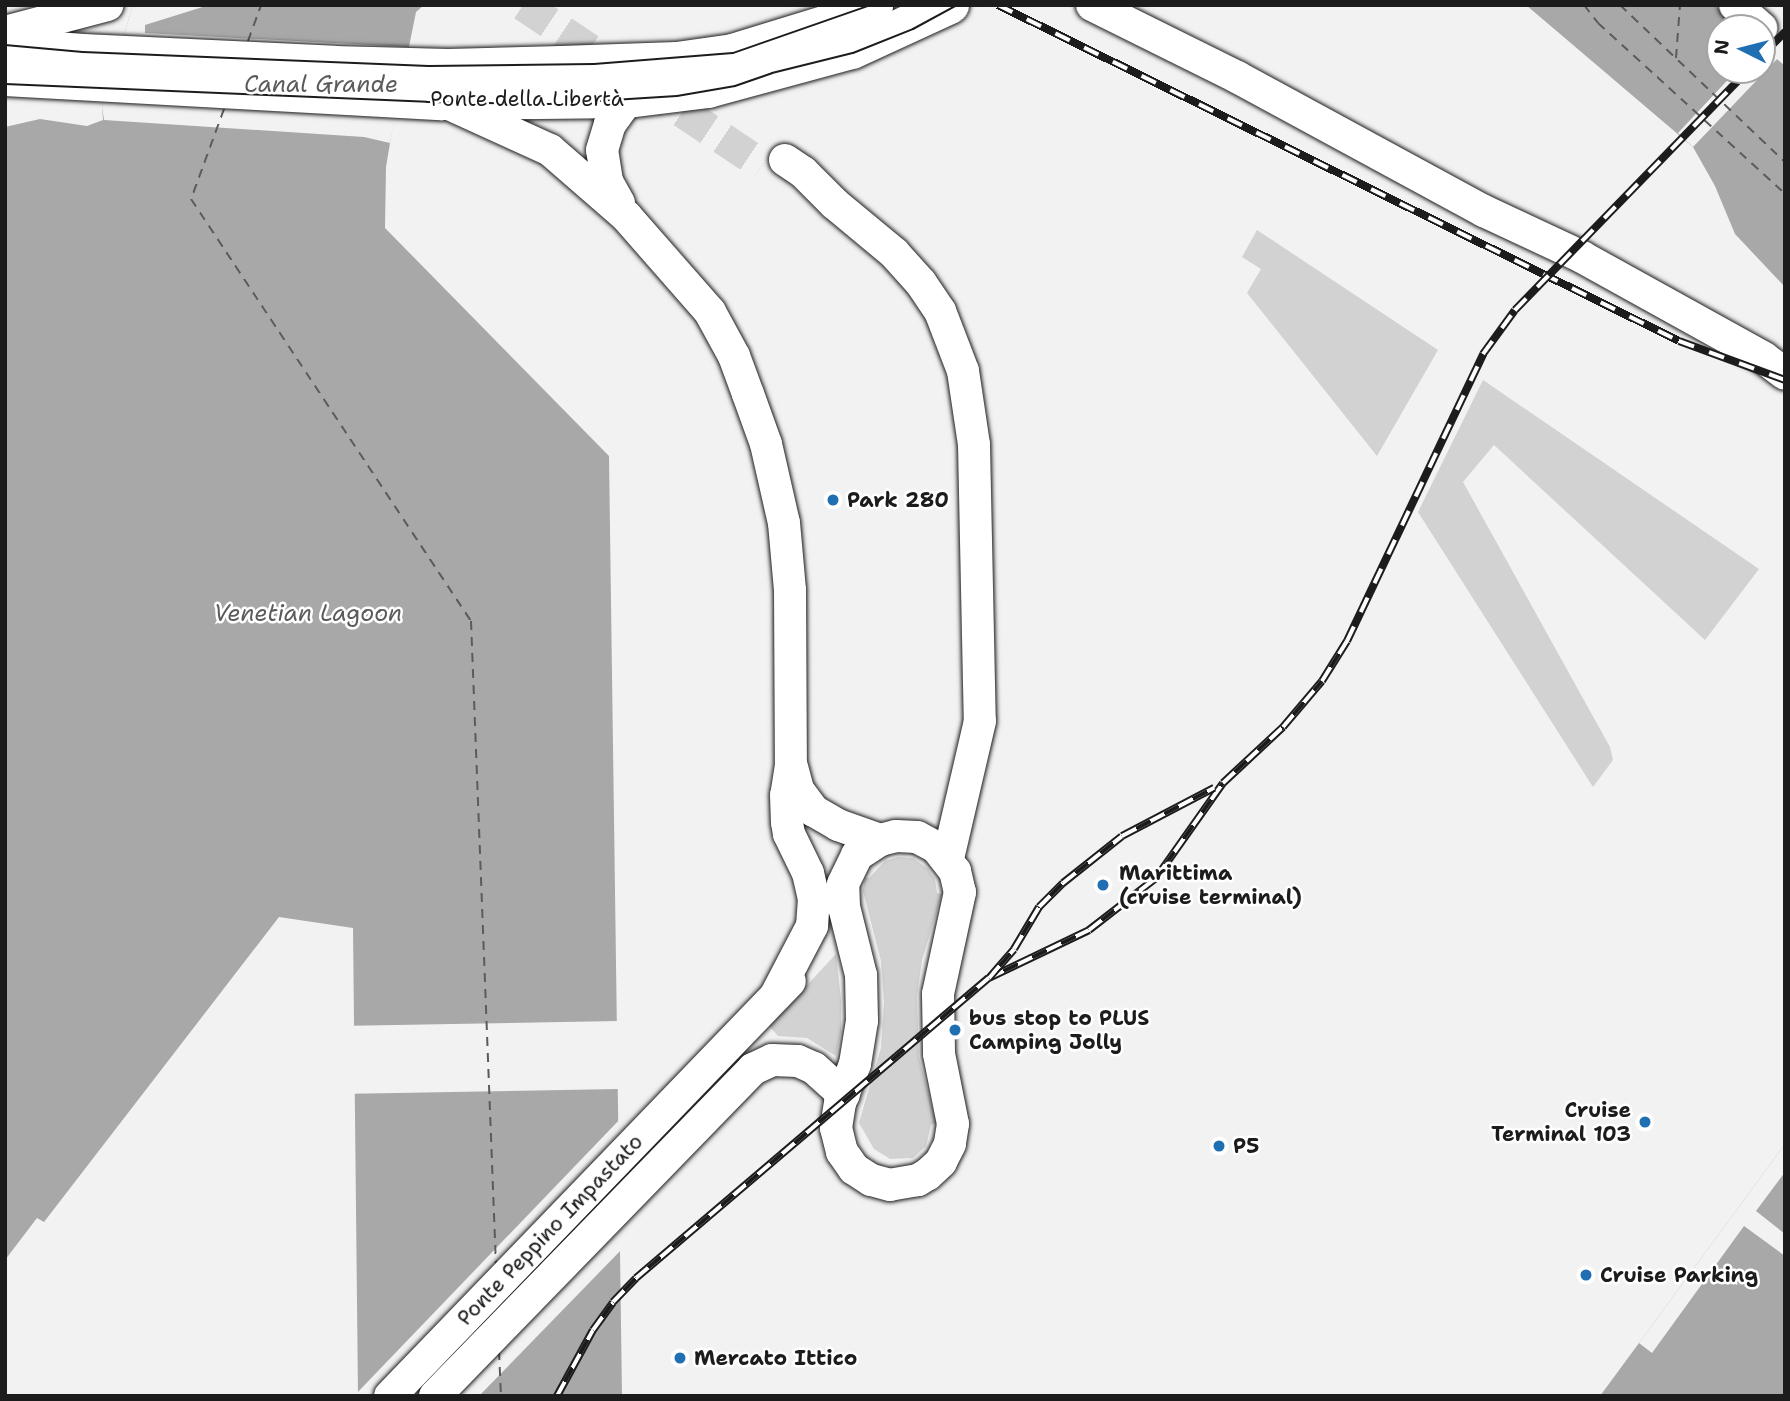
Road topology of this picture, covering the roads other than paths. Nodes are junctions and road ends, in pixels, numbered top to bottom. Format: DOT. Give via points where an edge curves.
graph roads {
  1 [pos="874,5"];
  2 [pos="950,5"];
  3 [pos="98,8"];
  4 [pos="1099,9"];
  5 [pos="5,32"];
  6 [pos="840,37"];
  7 [pos="5,47"];
  8 [pos="733,53"];
  9 [pos="89,68"];
  10 [pos="5,77"];
  11 [pos="433,89"];
  12 [pos="628,99"];
  13 [pos="551,102"];
  14 [pos="565,161"];
  15 [pos="774,163"];
  16 [pos="626,216"];
  17 [pos="1785,374"];
  18 [pos="792,765"];
  19 [pos="814,811"];
  20 [pos="880,839"];
  21 [pos="948,859"];
  22 [pos="843,896"];
  23 [pos="776,995"];
  24 [pos="844,1095"];
  25 [pos="390,1396"];
  26 [pos="435,1396"];
  1 -- 6 [label="main road, Ponte della Libertà"];
  2 -- 6 [label="main road, Ponte della Libertà"];
  3 -- 5 [label="street"];
  4 -- 17 [label="street" via="1484,211 1582,257"];
  6 -- 8 [label="main road, Ponte della Libertà"];
  6 -- 12 [label="main road, Ponte della Libertà" via="708,89"];
  7 -- 9 [label="main road, Ponte della Libertà"];
  8 -- 11 [label="main road, Ponte della Libertà" via="677,61 561,65"];
  8 -- 13 [label="main road" via="682,68 577,77"];
  9 -- 10 [label="main road, Ponte della Libertà"];
  9 -- 11 [label="main road, Ponte della Libertà"];
  11 -- 13 [label="main road, Ponte della Libertà"];
  11 -- 14 [label="street"];
  12 -- 13 [label="main road, Ponte della Libertà"];
  12 -- 16 [label="street" via="610,124 602,150 607,181"];
  13 -- 14 [label="street" via="543,122 544,138"];
  14 -- 16 [label="street"];
  15 -- 21 [label="street" via="803,172 894,253 940,311 963,371 974,445 981,721"];
  16 -- 18 [label="street" via="710,312 734,356 765,444 777,485 789,569"];
  18 -- 19 [label="street" via="798,790"];
  18 -- 23 [label="street" via="786,795 789,834 810,880 814,912 805,942"];
  19 -- 20 [label="street" via="838,825"];
  19 -- 22 [label="street"];
  20 -- 21 [label="street" via="917,837"];
  20 -- 22 [label="street" via="857,855"];
  21 -- 24 [label="street" via="959,880 960,903 944,953 938,994 939,1054 953,1124 941,1162 918,1180 901,1185 881,1184 862,1175 846,1160 837,1139 836,1116"];
  22 -- 23 [label="street" via="839,923 830,938"];
  22 -- 24 [label="street" via="862,990 859,1044"];
  23 -- 25 [label="street, Ponte Peppino Impastato"];
  24 -- 26 [label="street, Ponte Peppino Impastato" via="814,1068 785,1059 753,1069"];
}
